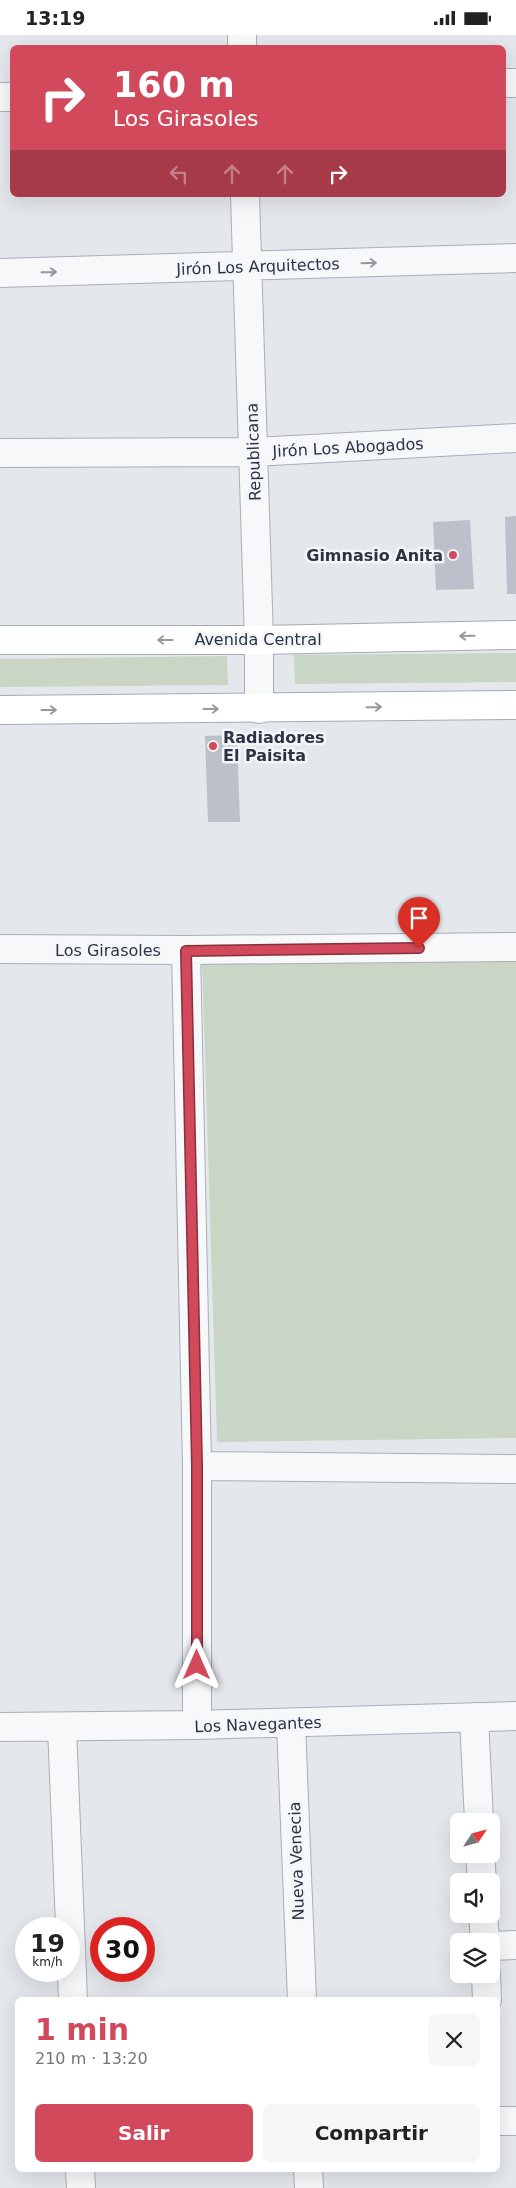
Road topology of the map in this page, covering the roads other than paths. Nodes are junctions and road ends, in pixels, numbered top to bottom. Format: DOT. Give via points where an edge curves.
graph roads {
  1 [pos="245,197"];
  2 [pos="516,258"];
  3 [pos="247,267"];
  4 [pos="0,273"];
  5 [pos="516,438"];
  6 [pos="253,452"];
  7 [pos="0,453"];
  8 [pos="516,635"];
  9 [pos="0,640"];
  10 [pos="259,640"];
  11 [pos="516,705"];
  12 [pos="259,709"];
  13 [pos="0,710"];
  14 [pos="516,947"];
  15 [pos="0,949"];
  16 [pos="186,951"];
  17 [pos="197,1466"];
  18 [pos="516,1469"];
  19 [pos="516,1716"];
  20 [pos="474,1717"];
  21 [pos="291,1723"];
  22 [pos="197,1725"];
  23 [pos="0,1727"];
  24 [pos="62,1727"];
  25 [pos="479,1813"];
  26 [pos="516,1945"];
  27 [pos="500,1946"];
  28 [pos="486,1983"];
  29 [pos="73,1997"];
  30 [pos="302,1997"];
  31 [pos="487,1997"];
  32 [pos="500,2121"];
  33 [pos="516,2121"];
  34 [pos="80,2172"];
  35 [pos="308,2172"];
  36 [pos="81,2188"];
  37 [pos="309,2188"];
  1 -- 3 [label="street, Republicana"];
  3 -- 2 [label="street, Jirón Los Arquitectos, one-way"];
  4 -- 3 [label="street, Jirón Los Arquitectos, one-way"];
  3 -- 6 [label="street, Republicana"];
  5 -- 6 [label="street, Jirón Los Abogados"];
  6 -- 7 [label="street, Jirón Los Abogados"];
  6 -- 10 [label="street, Republicana"];
  8 -- 10 [label="main road, Avenida Central, one-way"];
  10 -- 9 [label="main road, Avenida Central, one-way"];
  10 -- 12 [label="street, Republicana"];
  12 -- 11 [label="main road, one-way"];
  13 -- 12 [label="main road, one-way"];
  14 -- 16 [label="street, Los Girasoles"];
  15 -- 16 [label="street, Los Girasoles"];
  16 -- 17 [label="street"];
  17 -- 18 [label="street"];
  17 -- 22 [label="street"];
  19 -- 20 [label="street, Los Navegantes"];
  20 -- 21 [label="street, Los Navegantes"];
  20 -- 25 [label="street"];
  21 -- 22 [label="street, Los Navegantes"];
  21 -- 30 [label="street, Nueva Venecia"];
  22 -- 24 [label="street, Los Navegantes"];
  23 -- 24 [label="street, Los Navegantes"];
  24 -- 29 [label="street"];
  26 -- 27 [label="street"];
  28 -- 31 [label="street"];
  32 -- 33 [label="street"];
  34 -- 36 [label="street"];
  35 -- 37 [label="street"];
}
